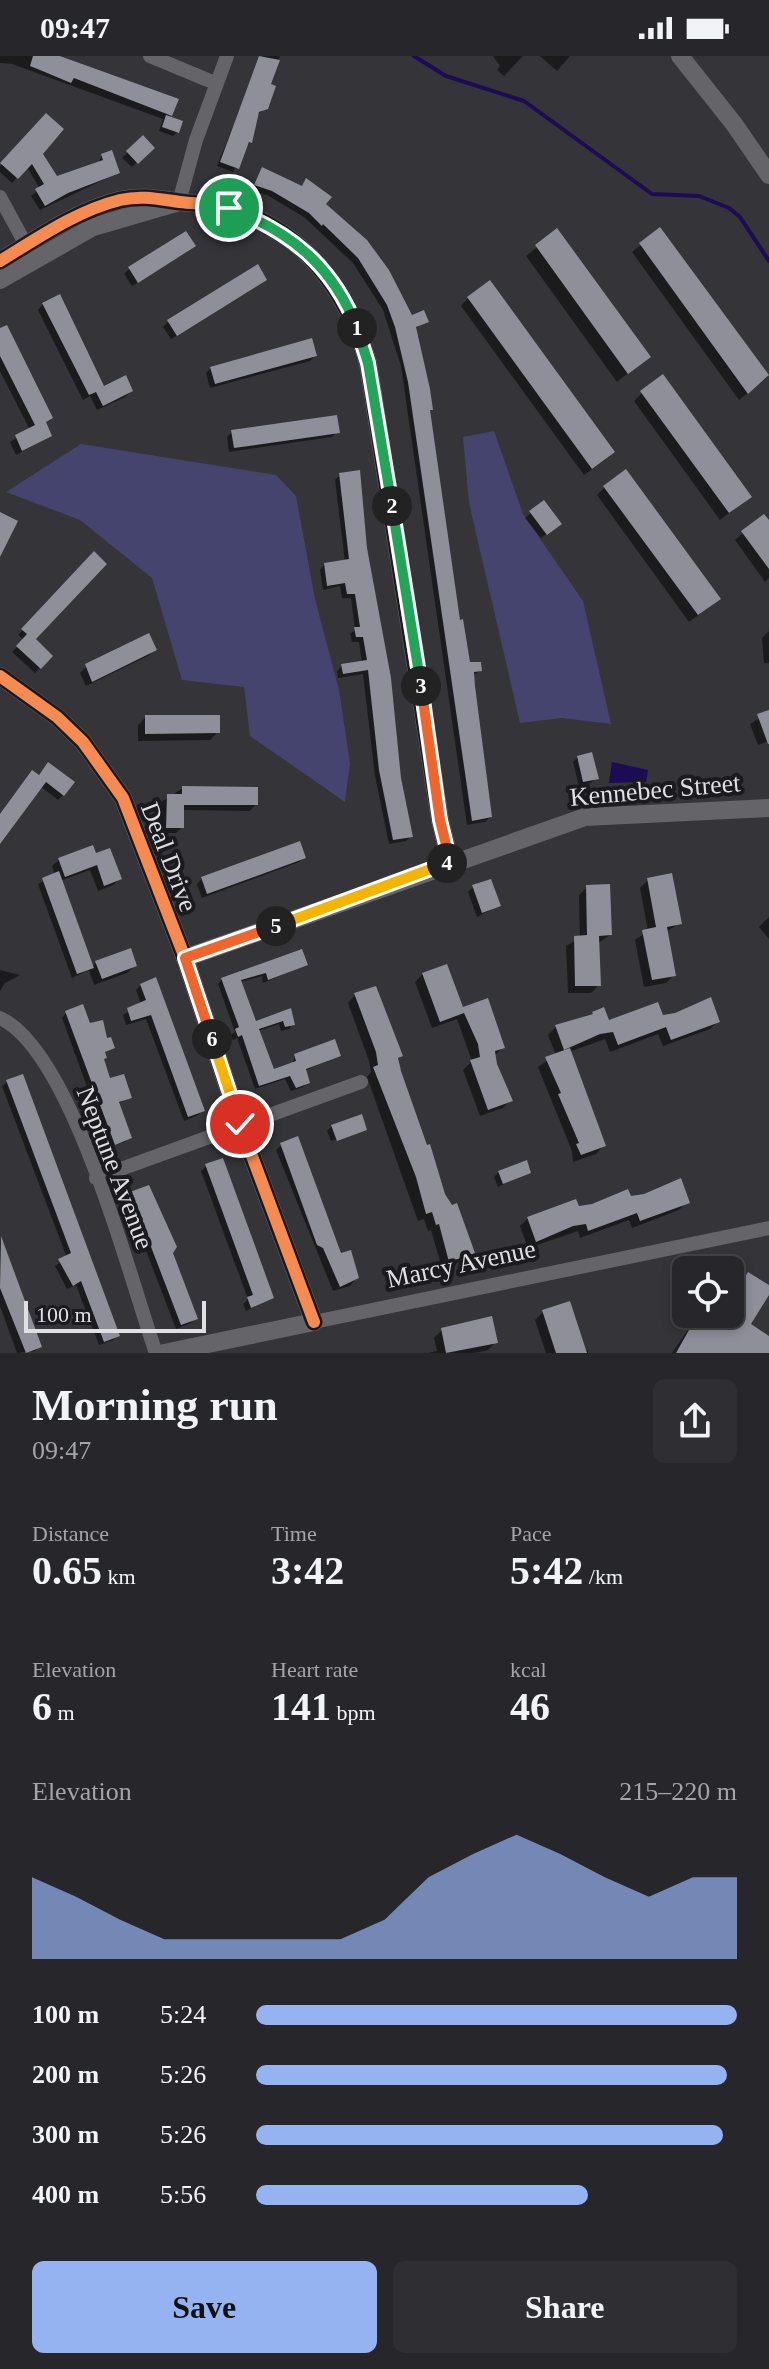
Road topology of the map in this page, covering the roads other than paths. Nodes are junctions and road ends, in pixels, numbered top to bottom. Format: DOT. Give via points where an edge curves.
graph roads {
  1 [pos="150,56"];
  2 [pos="227,56"];
  3 [pos="680,56"];
  4 [pos="215,83"];
  5 [pos="769,175"];
  6 [pos="0,197"];
  7 [pos="179,202"];
  8 [pos="103,214"];
  9 [pos="26,245"];
  10 [pos="0,261"];
  11 [pos="0,280"];
  12 [pos="0,676"];
  13 [pos="769,808"];
  14 [pos="450,861"];
  15 [pos="185,958"];
  16 [pos="0,1018"];
  17 [pos="361,1082"];
  18 [pos="240,1124"];
  19 [pos="96,1178"];
  20 [pos="769,1228"];
  21 [pos="314,1322"];
  22 [pos="156,1353"];
  23 [pos="164,1353"];
  1 -- 4 [label="street"];
  2 -- 4 [label="street"];
  3 -- 5 [label="street"];
  4 -- 7 [label="street"];
  6 -- 9 [label="street"];
  7 -- 8 [label="street" via="157,196 133,198"];
  7 -- 14 [label="street" via="229,208 284,233 331,280 349,309 368,363"];
  8 -- 9 [label="street" via="80,214"];
  8 -- 11 [label="street"];
  9 -- 10 [label="street"];
  12 -- 15 [label="street, Deal Drive" via="57,717 105,770 123,798"];
  13 -- 14 [label="street, Kennebec Street" via="585,817"];
  14 -- 15 [label="street, Kennebec Street"];
  15 -- 18 [label="street, Deal Drive"];
  16 -- 19 [label="street, Neptune Avenue" via="23,1034 51,1069"];
  17 -- 18 [label="street"];
  18 -- 19 [label="street"];
  18 -- 21 [label="street, Deal Drive"];
  19 -- 22 [label="street, Neptune Avenue"];
  20 -- 21 [label="street, Marcy Avenue"];
  21 -- 23 [label="street, Marcy Avenue"];
}
